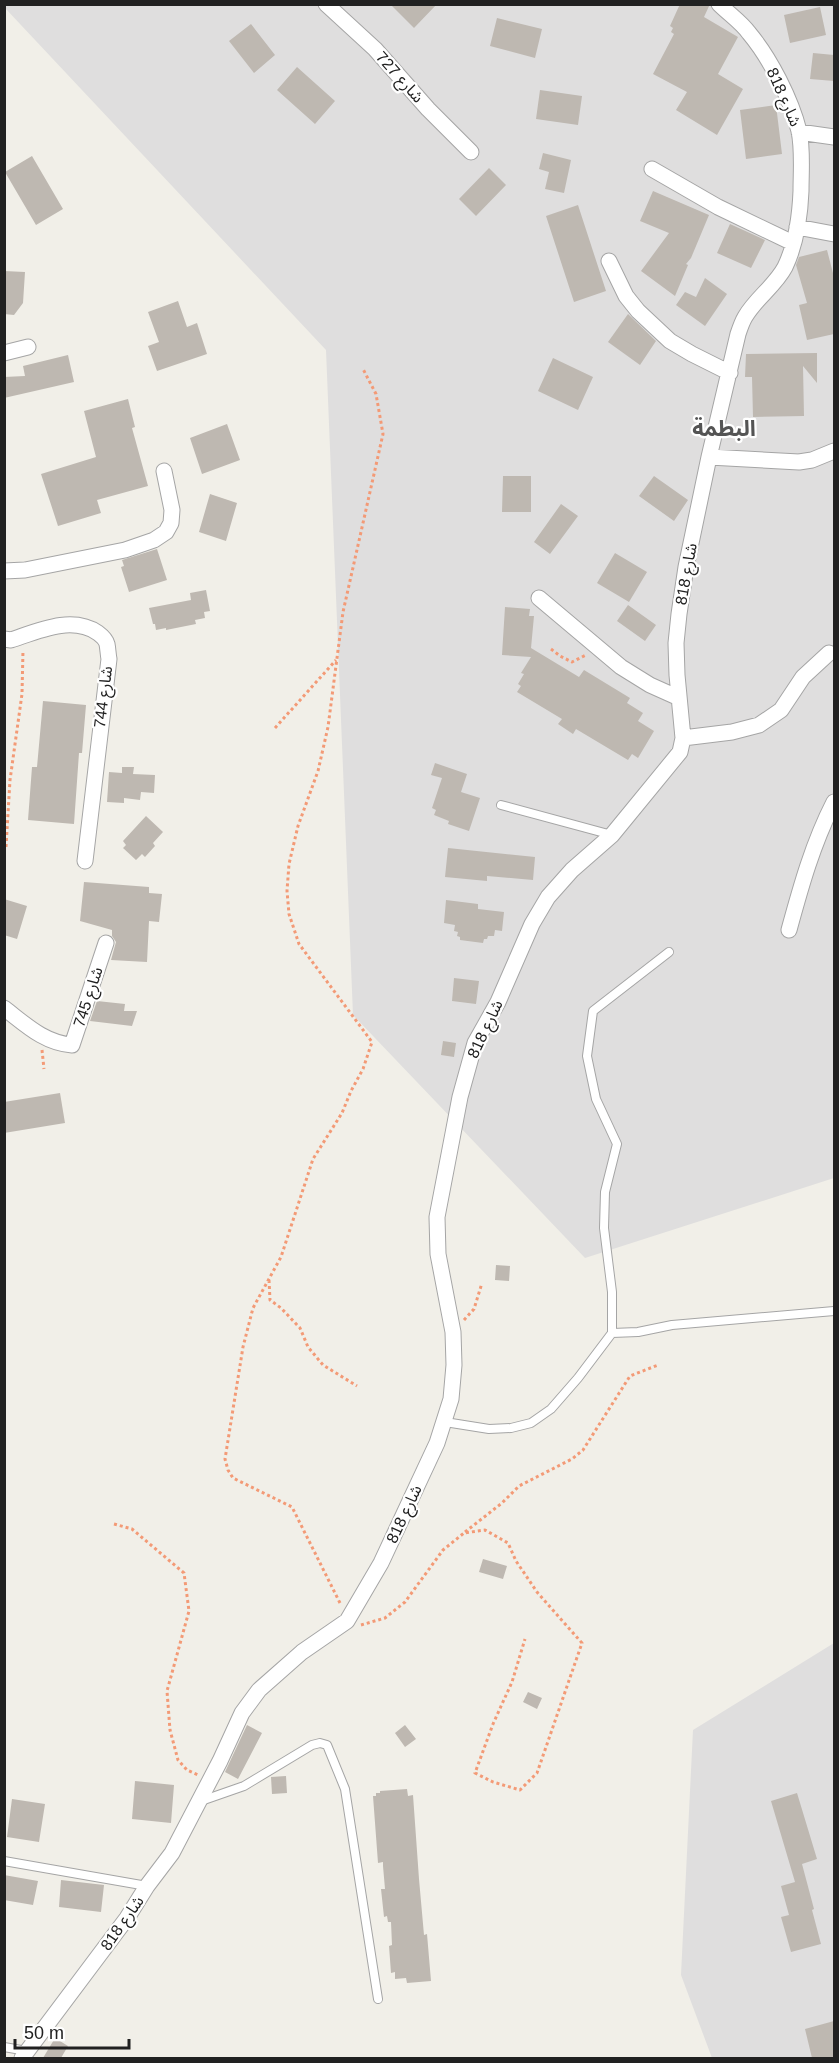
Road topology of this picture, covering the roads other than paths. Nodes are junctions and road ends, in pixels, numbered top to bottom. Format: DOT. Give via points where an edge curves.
graph roads {
  1 [pos="326,4"];
  2 [pos="719,4"];
  3 [pos="799,132"];
  4 [pos="834,137"];
  5 [pos="471,152"];
  6 [pos="652,169"];
  7 [pos="797,227"];
  8 [pos="834,234"];
  9 [pos="793,243"];
  10 [pos="609,261"];
  11 [pos="28,346"];
  12 [pos="4,353"];
  13 [pos="730,373"];
  14 [pos="834,451"];
  15 [pos="710,457"];
  16 [pos="164,471"];
  17 [pos="4,571"];
  18 [pos="539,598"];
  19 [pos="4,639"];
  20 [pos="829,653"];
  21 [pos="679,698"];
  22 [pos="683,738"];
  23 [pos="834,802"];
  24 [pos="501,805"];
  25 [pos="612,835"];
  26 [pos="85,861"];
  27 [pos="789,930"];
  28 [pos="106,943"];
  29 [pos="669,952"];
  30 [pos="4,1008"];
  31 [pos="834,1311"];
  32 [pos="612,1333"];
  33 [pos="445,1422"];
  34 [pos="199,1802"];
  35 [pos="4,1861"];
  36 [pos="147,1886"];
  37 [pos="378,1999"];
  38 [pos="4,2047"];
  39 [pos="25,2055"];
  1 -- 5 [label="street, شارع 727" via="375,49"];
  2 -- 3 [label="street, شارع 818" via="761,49 793,111"];
  3 -- 4 [label="street"];
  3 -- 7 [label="street, شارع 818" via="801,183"];
  6 -- 9 [label="street"];
  7 -- 8 [label="street"];
  7 -- 9 [label="street, شارع 818"];
  9 -- 13 [label="street, شارع 818" via="774,284 745,317"];
  10 -- 13 [label="street" via="626,296 670,341"];
  11 -- 12 [label="street"];
  13 -- 15 [label="street, شارع 818"];
  14 -- 15 [label="street" via="799,462"];
  15 -- 21 [label="street, شارع 818" via="679,614"];
  16 -- 17 [label="street" via="171,523 154,540 125,550"];
  18 -- 21 [label="street" via="621,667"];
  19 -- 26 [label="street, شارع 744" via="80,624 107,643 109,659"];
  20 -- 22 [label="street" via="803,676 781,710 759,725"];
  21 -- 22 [label="street, شارع 818"];
  22 -- 25 [label="street, شارع 818" via="680,752"];
  23 -- 27 [label="street" via="801,884"];
  24 -- 25 [label="lane"];
  25 -- 33 [label="street, شارع 818" via="548,897 475,1043 460,1097 437,1217 438,1254 453,1332 451,1399"];
  28 -- 30 [label="street, شارع 745" via="72,1045 41,1037"];
  29 -- 32 [label="lane" via="593,1011 589,1033 587,1056 596,1099 617,1144 605,1192 604,1228 612,1292"];
  31 -- 32 [label="lane"];
  32 -- 33 [label="lane" via="551,1409 531,1423 489,1429"];
  33 -- 34 [label="street, شارع 818" via="381,1563 348,1621 302,1652 259,1690 242,1713"];
  34 -- 36 [label="street, شارع 818" via="172,1853"];
  34 -- 37 [label="lane" via="244,1786 312,1745 327,1745 345,1789"];
  35 -- 36 [label="lane"];
  36 -- 39 [label="street, شارع 818"];
  38 -- 39 [label="lane"];
}
